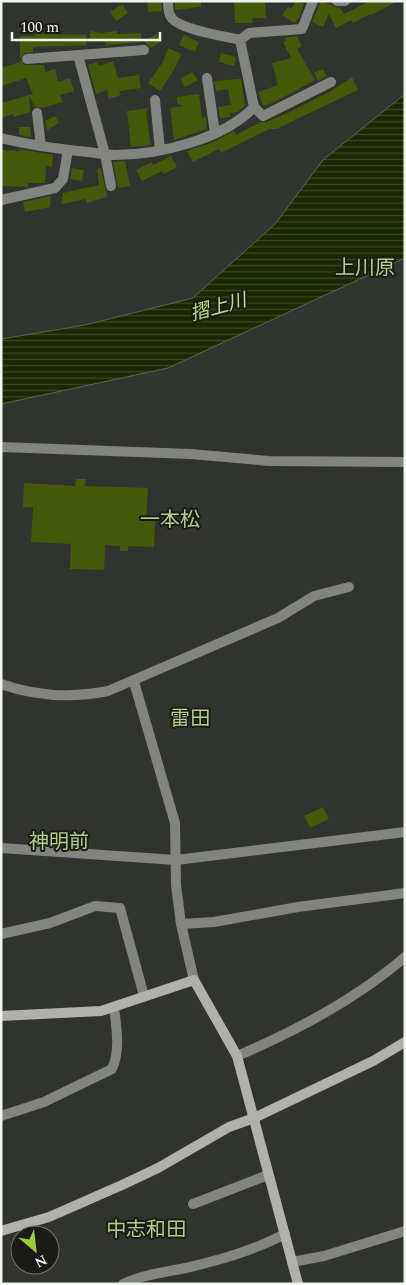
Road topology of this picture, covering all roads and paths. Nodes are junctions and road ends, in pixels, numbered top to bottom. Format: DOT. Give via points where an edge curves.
graph roads {
  1 [pos="168,1"];
  2 [pos="313,1"];
  3 [pos="337,1"];
  4 [pos="345,1"];
  5 [pos="240,40"];
  6 [pos="144,50"];
  7 [pos="78,55"];
  8 [pos="27,59"];
  9 [pos="207,78"];
  10 [pos="331,82"];
  11 [pos="155,100"];
  12 [pos="254,107"];
  13 [pos="37,113"];
  14 [pos="215,133"];
  15 [pos="1,138"];
  16 [pos="41,146"];
  17 [pos="68,150"];
  18 [pos="160,150"];
  19 [pos="105,154"];
  20 [pos="111,186"];
  21 [pos="1,200"];
  22 [pos="1,447"];
  23 [pos="405,462"];
  24 [pos="349,587"];
  25 [pos="134,682"];
  26 [pos="1,684"];
  27 [pos="405,832"];
  28 [pos="1,848"];
  29 [pos="176,860"];
  30 [pos="405,894"];
  31 [pos="181,924"];
  32 [pos="1,934"];
  33 [pos="405,957"];
  34 [pos="194,980"];
  35 [pos="144,996"];
  36 [pos="114,1007"];
  37 [pos="1,1016"];
  38 [pos="405,1042"];
  39 [pos="237,1056"];
  40 [pos="1,1116"];
  41 [pos="254,1118"];
  42 [pos="268,1174"];
  43 [pos="194,1204"];
  44 [pos="1,1231"];
  45 [pos="405,1231"];
  46 [pos="285,1234"];
  47 [pos="292,1262"];
  48 [pos="123,1284"];
  49 [pos="298,1284"];
  1 -- 5 [label="street" via="170,16 175,22"];
  2 -- 5 [label="street" via="302,29 249,33"];
  3 -- 4 [label="street"];
  5 -- 12 [label="street"];
  6 -- 7 [label="street"];
  7 -- 8 [label="street"];
  7 -- 19 [label="street"];
  9 -- 14 [label="street"];
  10 -- 12 [label="street" via="263,116"];
  11 -- 18 [label="street"];
  12 -- 14 [label="street" via="246,116"];
  13 -- 16 [label="street"];
  14 -- 18 [label="street"];
  15 -- 16 [label="street"];
  16 -- 17 [label="street"];
  17 -- 19 [label="street"];
  17 -- 21 [label="street" via="63,178 55,188"];
  18 -- 19 [label="street"];
  19 -- 20 [label="street"];
  22 -- 23 [label="street" via="191,454 269,461"];
  24 -- 25 [label="street" via="314,596 278,618"];
  25 -- 26 [label="street" via="108,692 80,696"];
  25 -- 29 [label="street" via="175,823"];
  27 -- 29 [label="street"];
  28 -- 29 [label="street"];
  29 -- 31 [label="street"];
  30 -- 31 [label="street"];
  31 -- 34 [label="street"];
  32 -- 35 [label="street" via="50,923 95,906 120,908"];
  33 -- 39 [label="street" via="383,976 327,1010 278,1038"];
  34 -- 35 [label="street"];
  34 -- 39 [label="street"];
  35 -- 36 [label="street"];
  36 -- 37 [label="street" via="101,1011"];
  36 -- 40 [label="street" via="118,1040 112,1069 44,1102"];
  38 -- 41 [label="street" via="373,1061"];
  39 -- 41 [label="street"];
  41 -- 42 [label="street"];
  41 -- 44 [label="street" via="229,1127 122,1185 49,1217"];
  42 -- 43 [label="street"];
  42 -- 46 [label="street"];
  45 -- 47 [label="street" via="324,1256"];
  46 -- 47 [label="street"];
  46 -- 48 [label="street" via="261,1247"];
  47 -- 49 [label="street"];
}
